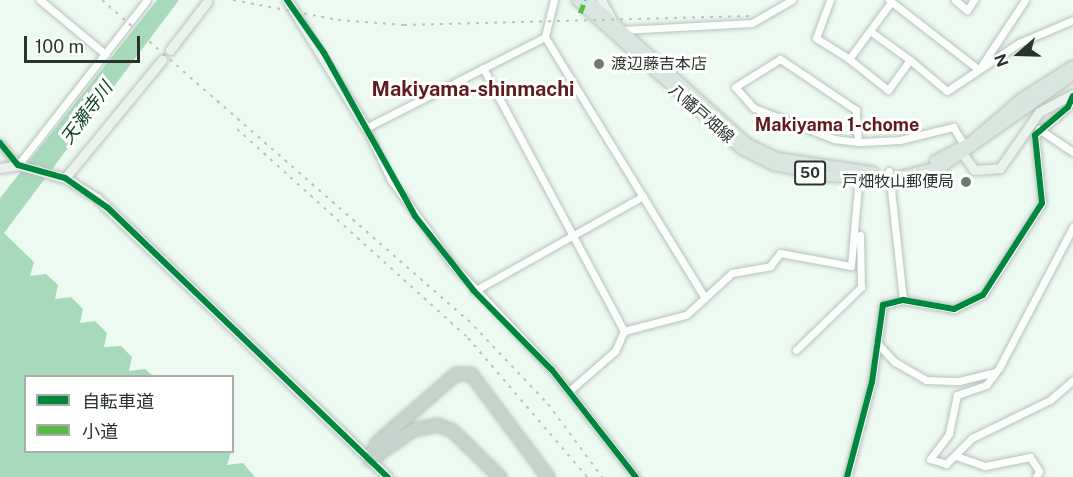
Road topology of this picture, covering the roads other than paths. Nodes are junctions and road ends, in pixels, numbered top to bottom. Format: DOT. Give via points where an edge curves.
graph roads {
  1 [pos="40,0"];
  2 [pos="147,0"];
  3 [pos="287,0"];
  4 [pos="554,0"];
  5 [pos="577,0"];
  6 [pos="588,0"];
  7 [pos="601,0"];
  8 [pos="792,0"];
  9 [pos="830,0"];
  10 [pos="955,0"];
  11 [pos="974,0"];
  12 [pos="1025,0"];
  13 [pos="890,1"];
  14 [pos="207,2"];
  15 [pos="1073,20"];
  16 [pos="619,30"];
  17 [pos="870,31"];
  18 [pos="545,37"];
  19 [pos="170,50"];
  20 [pos="105,54"];
  21 [pos="849,59"];
  22 [pos="162,60"];
  23 [pos="910,60"];
  24 [pos="1073,66"];
  25 [pos="483,68"];
  26 [pos="978,69"];
  27 [pos="1073,75"];
  28 [pos="1073,95"];
  29 [pos="366,128"];
  30 [pos="1039,129"];
  31 [pos="858,142"];
  32 [pos="0,143"];
  33 [pos="963,151"];
  34 [pos="1073,152"];
  35 [pos="18,165"];
  36 [pos="0,168"];
  37 [pos="889,175"];
  38 [pos="859,176"];
  39 [pos="64,178"];
  40 [pos="643,196"];
  41 [pos="1073,227"];
  42 [pos="858,230"];
  43 [pos="573,236"];
  44 [pos="474,291"];
  45 [pos="705,298"];
  46 [pos="903,300"];
  47 [pos="624,331"];
  48 [pos="877,343"];
  49 [pos="796,350"];
  50 [pos="995,372"];
  51 [pos="1073,380"];
  52 [pos="569,391"];
  53 [pos="956,456"];
  54 [pos="370,460"];
  55 [pos="388,477"];
  56 [pos="500,477"];
  57 [pos="548,477"];
  58 [pos="636,477"];
  59 [pos="847,477"];
  60 [pos="1036,477"];
  1 -- 20 [label="street"];
  2 -- 20 [label="street"];
  3 -- 29 [label="street"];
  4 -- 18 [label="street"];
  5 -- 38 [label="main road, 八幡戸畑線 / 50" via="742,149 774,165"];
  6 -- 16 [label="main road, 八幡戸畑線 / 50"];
  7 -- 16 [label="street"];
  8 -- 16 [label="street" via="752,23"];
  9 -- 21 [label="street" via="816,38"];
  10 -- 11 [label="street" via="967,10"];
  12 -- 26 [label="street"];
  13 -- 17 [label="street"];
  13 -- 26 [label="street"];
  14 -- 19 [label="street"];
  15 -- 26 [label="street" via="1019,43"];
  16 -- 38 [label="main road, 八幡戸畑線 / 50" via="748,144 777,158"];
  17 -- 21 [label="street"];
  17 -- 23 [label="street"];
  18 -- 25 [label="street"];
  18 -- 40 [label="street"];
  20 -- 35 [label="street"];
  21 -- 23 [label="street" via="888,90"];
  22 -- 39 [label="street"];
  23 -- 26 [label="street" via="947,90"];
  24 -- 33 [label="main road, 八幡戸畑線 / 50" via="1021,99"];
  25 -- 29 [label="street"];
  25 -- 43 [label="street"];
  27 -- 33 [label="main road, 八幡戸畑線 / 50"];
  28 -- 30 [label="street" via="1068,107"];
  28 -- 33 [label="street" via="1040,112 1000,168 974,170"];
  29 -- 44 [label="street" via="391,180"];
  30 -- 34 [label="street"];
  30 -- 46 [label="street" via="1042,203 999,275 982,295 954,309"];
  31 -- 31 [label="street" via="834,138 754,108 735,87 780,59 856,110"];
  31 -- 33 [label="street" via="900,140 953,127"];
  32 -- 35 [label="street"];
  33 -- 37 [label="main road, 八幡戸畑線 / 50"];
  35 -- 36 [label="street"];
  35 -- 39 [label="street"];
  37 -- 38 [label="main road, 八幡戸畑線 / 50"];
  37 -- 46 [label="street"];
  38 -- 42 [label="street"];
  39 -- 54 [label="street" via="108,208"];
  40 -- 43 [label="street"];
  40 -- 45 [label="street"];
  41 -- 50 [label="street"];
  42 -- 45 [label="street" via="851,266 780,253 770,266 732,273"];
  42 -- 49 [label="street" via="864,251 861,287"];
  43 -- 44 [label="street"];
  43 -- 47 [label="street"];
  44 -- 52 [label="street"];
  45 -- 47 [label="street" via="686,315"];
  46 -- 48 [label="street" via="883,305"];
  47 -- 52 [label="street" via="615,351"];
  48 -- 50 [label="street" via="895,362 926,380 959,381"];
  48 -- 59 [label="street"];
  50 -- 53 [label="street" via="986,385 957,395 949,434 930,459 940,465"];
  51 -- 53 [label="street" via="1050,400 972,438"];
  52 -- 58 [label="street"];
  53 -- 60 [label="street" via="985,466 1030,457"];
  54 -- 55 [label="street"];
  54 -- 56 [label="highway" via="413,430 438,425 453,431"];
  54 -- 57 [label="highway" via="377,443 456,374 471,374"];
}
